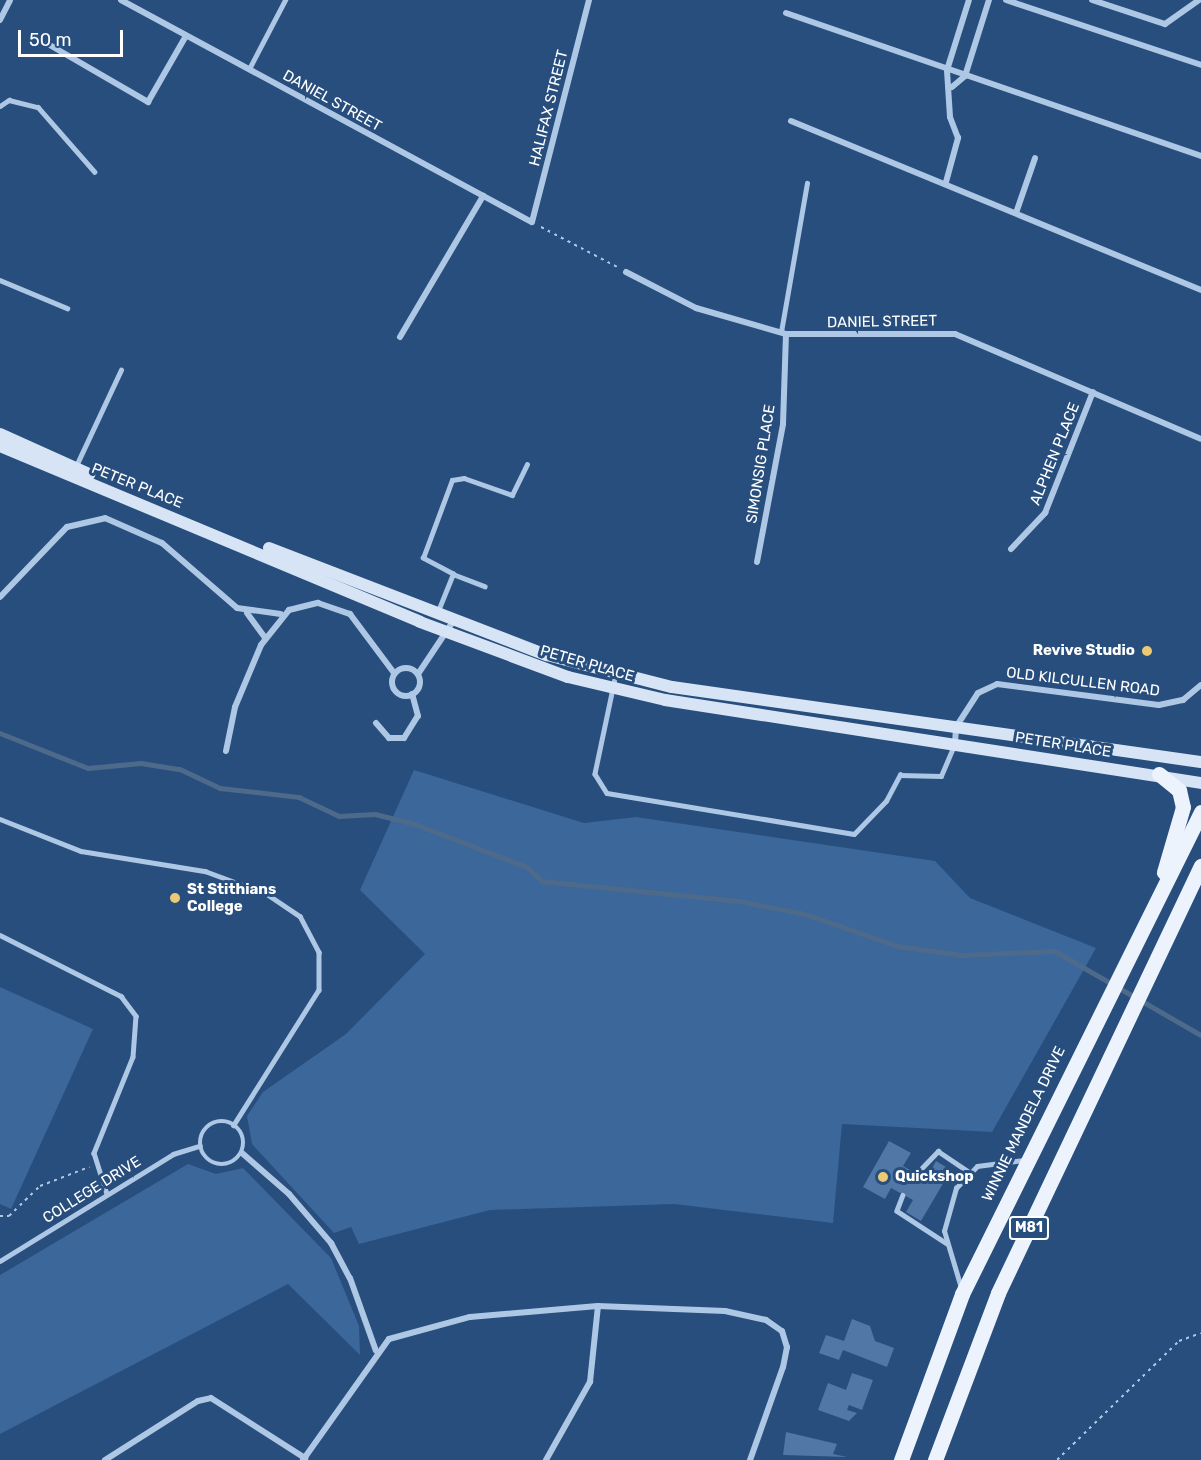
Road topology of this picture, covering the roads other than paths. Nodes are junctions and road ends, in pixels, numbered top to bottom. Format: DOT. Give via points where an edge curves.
graph roads {
  1 [pos="10,0"];
  2 [pos="121,0"];
  3 [pos="285,0"];
  4 [pos="589,0"];
  5 [pos="969,0"];
  6 [pos="989,0"];
  7 [pos="1006,0"];
  8 [pos="1092,0"];
  9 [pos="1199,0"];
  10 [pos="786,12"];
  11 [pos="0,20"];
  12 [pos="186,36"];
  13 [pos="48,44"];
  14 [pos="1201,65"];
  15 [pos="249,69"];
  16 [pos="947,70"];
  17 [pos="964,76"];
  18 [pos="952,87"];
  19 [pos="0,106"];
  20 [pos="791,122"];
  21 [pos="1201,156"];
  22 [pos="1035,158"];
  23 [pos="95,172"];
  24 [pos="946,182"];
  25 [pos="807,183"];
  26 [pos="483,196"];
  27 [pos="1017,213"];
  28 [pos="532,222"];
  29 [pos="626,272"];
  30 [pos="0,280"];
  31 [pos="1201,290"];
  32 [pos="67,308"];
  33 [pos="784,333"];
  34 [pos="400,337"];
  35 [pos="121,370"];
  36 [pos="1093,392"];
  37 [pos="0,434"];
  38 [pos="1201,439"];
  39 [pos="0,446"];
  40 [pos="527,464"];
  41 [pos="75,468"];
  42 [pos="1011,549"];
  43 [pos="757,562"];
  44 [pos="453,574"];
  45 [pos="485,586"];
  46 [pos="0,597"];
  47 [pos="246,612"];
  48 [pos="281,615"];
  49 [pos="435,616"];
  50 [pos="450,628"];
  51 [pos="265,638"];
  52 [pos="498,645"];
  53 [pos="394,673"];
  54 [pos="418,674"];
  55 [pos="616,674"];
  56 [pos="1201,684"];
  57 [pos="613,688"];
  58 [pos="412,694"];
  59 [pos="376,723"];
  60 [pos="956,727"];
  61 [pos="955,743"];
  62 [pos="226,751"];
  63 [pos="1201,762"];
  64 [pos="1159,774"];
  65 [pos="1201,783"];
  66 [pos="1201,812"];
  67 [pos="0,819"];
  68 [pos="1201,866"];
  69 [pos="1151,909"];
  70 [pos="0,935"];
  71 [pos="234,1125"];
  72 [pos="200,1146"];
  73 [pos="242,1153"];
  74 [pos="1027,1160"];
  75 [pos="968,1171"];
  76 [pos="916,1173"];
  77 [pos="108,1194"];
  78 [pos="903,1195"];
  79 [pos="946,1243"];
  80 [pos="0,1261"];
  81 [pos="962,1294"];
  82 [pos="598,1306"];
  83 [pos="376,1351"];
  84 [pos="304,1459"];
  85 [pos="105,1460"];
  86 [pos="546,1460"];
  87 [pos="750,1460"];
  88 [pos="901,1460"];
  89 [pos="935,1460"];
  1 -- 11 [label="street"];
  2 -- 12 [label="street, DANIEL STREET"];
  3 -- 15 [label="lane"];
  4 -- 28 [label="street, HALIFAX STREET"];
  5 -- 16 [label="street"];
  6 -- 17 [label="street"];
  7 -- 14 [label="street"];
  8 -- 9 [label="street" via="1165,24"];
  10 -- 16 [label="street"];
  12 -- 13 [label="street" via="148,102"];
  12 -- 15 [label="street, DANIEL STREET"];
  15 -- 26 [label="street, DANIEL STREET"];
  16 -- 17 [label="street"];
  16 -- 18 [label="street"];
  17 -- 18 [label="street"];
  17 -- 21 [label="street"];
  18 -- 24 [label="street" via="950,117 958,138"];
  19 -- 23 [label="lane" via="9,100 38,107"];
  20 -- 24 [label="street"];
  22 -- 27 [label="street"];
  24 -- 27 [label="street"];
  25 -- 33 [label="lane"];
  26 -- 28 [label="street, DANIEL STREET"];
  26 -- 34 [label="street"];
  27 -- 31 [label="street"];
  29 -- 33 [label="street, DANIEL STREET" via="696,308"];
  30 -- 32 [label="lane"];
  33 -- 36 [label="street, DANIEL STREET" via="954,334"];
  33 -- 43 [label="street, SIMONSIG PLACE" via="783,424"];
  35 -- 41 [label="lane"];
  36 -- 38 [label="street, DANIEL STREET"];
  36 -- 42 [label="street, ALPHEN PLACE" via="1045,513"];
  37 -- 41 [label="main road, PETER PLACE"];
  39 -- 50 [label="main road, PETER PLACE"];
  40 -- 44 [label="lane" via="512,495 465,478 452,480 423,558"];
  41 -- 49 [label="main road, PETER PLACE"];
  44 -- 45 [label="lane"];
  44 -- 49 [label="lane"];
  46 -- 47 [label="street" via="67,527 105,518 162,543"];
  47 -- 48 [label="street"];
  47 -- 51 [label="street"];
  48 -- 51 [label="street"];
  48 -- 53 [label="street" via="298,606 336,607 363,628"];
  49 -- 50 [label="main road, PETER PLACE"];
  50 -- 52 [label="main road, PETER PLACE"];
  50 -- 54 [label="street"];
  51 -- 62 [label="street" via="235,707"];
  52 -- 55 [label="main road, PETER PLACE"];
  52 -- 57 [label="main road, PETER PLACE"];
  53 -- 54 [label="street" via="406,668"];
  53 -- 58 [label="street" via="395,691"];
  54 -- 58 [label="street" via="420,685"];
  55 -- 57 [label="lane"];
  55 -- 60 [label="main road, PETER PLACE" via="748,701"];
  56 -- 60 [label="street, OLD KILCULLEN ROAD" via="1184,700 1160,705 997,684 978,693"];
  57 -- 61 [label="main road, PETER PLACE"];
  57 -- 61 [label="lane" via="595,774 607,793 841,834 865,826 900,776 940,776"];
  58 -- 59 [label="street" via="418,716 404,738 389,738"];
  60 -- 61 [label="street, OLD KILCULLEN ROAD"];
  60 -- 63 [label="main road, PETER PLACE"];
  61 -- 64 [label="main road, PETER PLACE"];
  64 -- 65 [label="main road, PETER PLACE"];
  64 -- 69 [label="main road" via="1179,789 1183,807"];
  66 -- 69 [label="main road, WINNIE MANDELA DRIVE / M81"];
  67 -- 71 [label="lane" via="81,851 205,871 267,894 300,916 319,952 319,990"];
  68 -- 89 [label="main road, M81" via="998,1293"];
  69 -- 74 [label="main road, WINNIE MANDELA DRIVE / M81"];
  70 -- 77 [label="lane" via="121,996 136,1016 136,1048 100,1135 95,1165"];
  71 -- 72 [label="lane" via="222,1121 208,1126"];
  71 -- 73 [label="lane" via="244,1138"];
  72 -- 73 [label="lane" via="206,1158 218,1165 232,1163"];
  72 -- 77 [label="lane, COLLEGE DRIVE" via="173,1154"];
  73 -- 83 [label="street" via="289,1194 331,1243"];
  74 -- 75 [label="lane"];
  74 -- 81 [label="main road, WINNIE MANDELA DRIVE / M81"];
  75 -- 76 [label="lane" via="938,1151"];
  75 -- 79 [label="lane" via="947,1210"];
  77 -- 80 [label="lane, COLLEGE DRIVE"];
  78 -- 79 [label="lane" via="897,1211"];
  79 -- 81 [label="lane"];
  81 -- 88 [label="main road, WINNIE MANDELA DRIVE / M81"];
  82 -- 83 [label="street" via="423,1326 389,1339"];
  82 -- 86 [label="street" via="590,1383"];
  82 -- 87 [label="street" via="725,1311 766,1320 782,1330 786,1357"];
  83 -- 84 [label="street"];
  84 -- 85 [label="street" via="211,1398 198,1401"];
}
